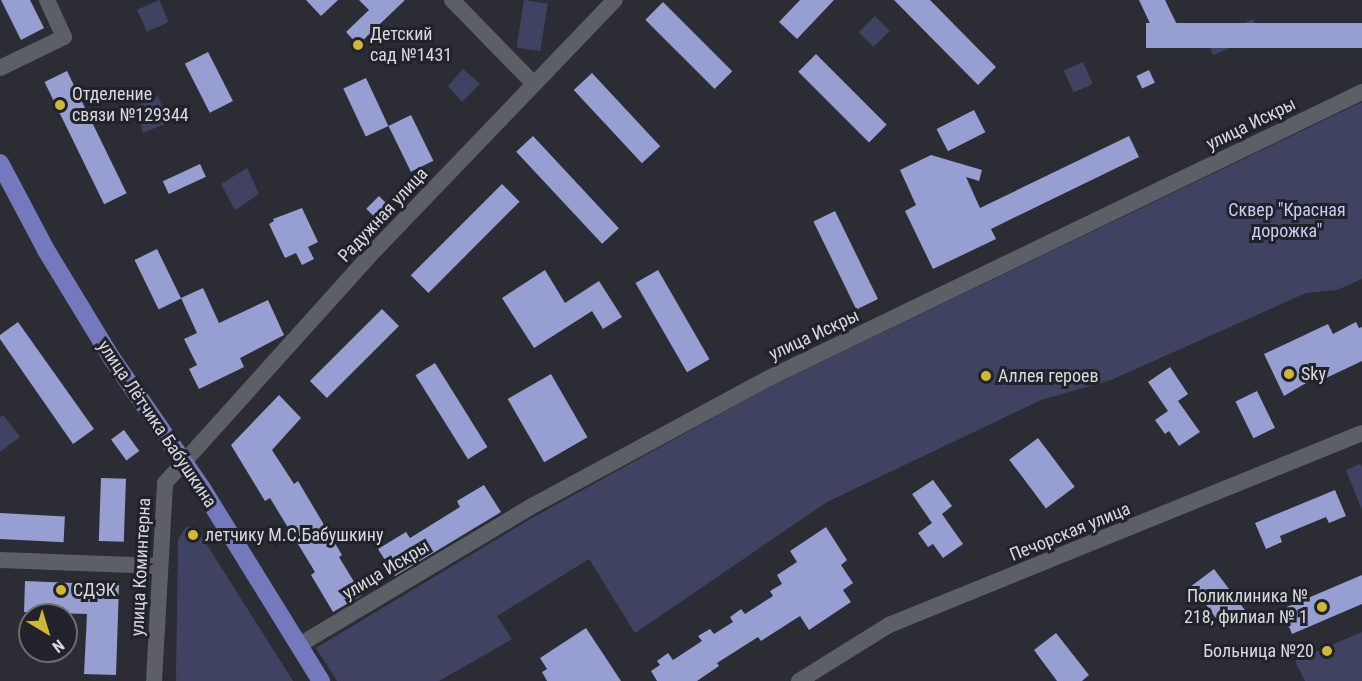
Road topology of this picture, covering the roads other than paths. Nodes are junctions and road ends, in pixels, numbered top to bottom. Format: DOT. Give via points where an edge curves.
graph roads {
  1 [pos="47,0"];
  2 [pos="452,0"];
  3 [pos="615,0"];
  4 [pos="0,68"];
  5 [pos="534,84"];
  6 [pos="1362,92"];
  7 [pos="0,163"];
  8 [pos="1362,433"];
  9 [pos="183,462"];
  10 [pos="0,560"];
  11 [pos="159,566"];
  12 [pos="299,645"];
  13 [pos="154,681"];
  14 [pos="321,681"];
  15 [pos="799,681"];
  1 -- 4 [label="street" via="64,37"];
  2 -- 5 [label="street"];
  3 -- 5 [label="street, Радужная улица"];
  5 -- 9 [label="street, Радужная улица" via="376,249"];
  6 -- 12 [label="street, улица Искры" via="769,378 534,505"];
  7 -- 9 [label="main road, улица Лётчика Бабушкина" via="89,322"];
  8 -- 15 [label="street, Печорская улица" via="889,625"];
  9 -- 11 [label="street, улица Коминтерна" via="165,483"];
  9 -- 12 [label="main road, улица Лётчика Бабушкина"];
  10 -- 11 [label="street"];
  11 -- 13 [label="street, улица Коминтерна"];
  12 -- 14 [label="main road, улица Лётчика Бабушкина"];
}
